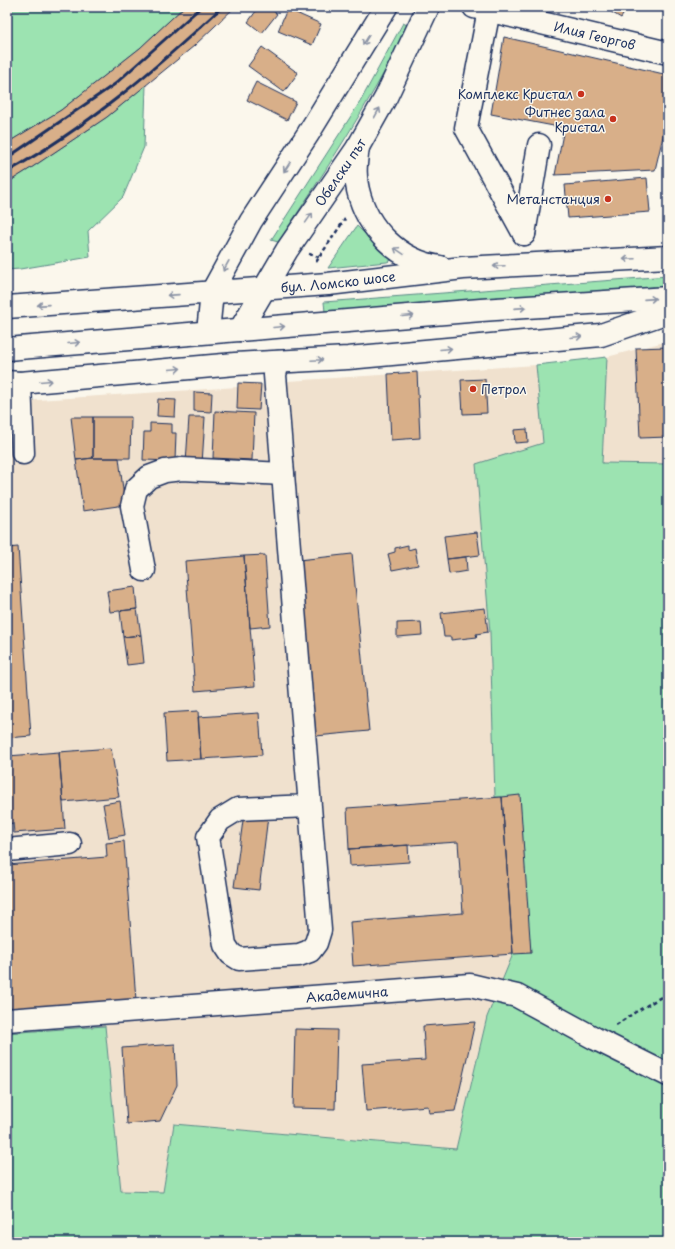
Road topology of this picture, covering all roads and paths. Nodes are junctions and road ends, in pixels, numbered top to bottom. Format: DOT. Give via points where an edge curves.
graph roads {
  1 [pos="386,7"];
  2 [pos="428,7"];
  3 [pos="481,9"];
  4 [pos="668,53"];
  5 [pos="539,145"];
  6 [pos="358,147"];
  7 [pos="349,214"];
  8 [pos="668,257"];
  9 [pos="313,266"];
  10 [pos="463,268"];
  11 [pos="264,288"];
  12 [pos="212,292"];
  13 [pos="668,298"];
  14 [pos="7,307"];
  15 [pos="668,312"];
  16 [pos="240,330"];
  17 [pos="208,332"];
  18 [pos="7,349"];
  19 [pos="278,362"];
  20 [pos="14,382"];
  21 [pos="23,453"];
  22 [pos="283,474"];
  23 [pos="144,570"];
  24 [pos="310,806"];
  25 [pos="70,844"];
  26 [pos="7,850"];
  27 [pos="668,993"];
  28 [pos="7,1020"];
  29 [pos="596,1039"];
  30 [pos="668,1075"];
  1 -- 12 [label="street, one-way" via="251,221"];
  6 -- 2 [label="street, Обелски път, one-way" via="386,97"];
  3 -- 4 [label="street, Илия Георгов"];
  3 -- 5 [label="street" via="466,128 524,234"];
  10 -- 6 [label="street, one-way" via="437,267 413,259 401,253 382,236 367,215 358,190"];
  11 -- 6 [label="street, Обелски път, one-way"];
  7 -- 9 [label="path"];
  8 -- 10 [label="street, бул. Ломско шосе, one-way"];
  10 -- 11 [label="street, бул. Ломско шосе" via="328,284"];
  11 -- 12 [label="street, бул. Ломско шосе"];
  11 -- 16 [label="street, Обелски път"];
  12 -- 14 [label="street, бул. Ломско шосе, one-way"];
  12 -- 17 [label="street"];
  16 -- 13 [label="street, one-way"];
  19 -- 15 [label="street, one-way" via="601,335"];
  16 -- 17 [label="street"];
  18 -- 17 [label="street, one-way"];
  20 -- 19 [label="street, one-way"];
  19 -- 22 [label="street" via="275,375"];
  20 -- 21 [label="street"];
  22 -- 23 [label="street" via="182,469 165,471 149,477 136,490 132,506"];
  22 -- 24 [label="street"];
  24 -- 24 [label="street" via="320,930 316,943 310,951 299,955 240,959 231,954 225,945 208,837 220,820 238,809"];
  25 -- 26 [label="street"];
  27 -- 29 [label="path"];
  28 -- 29 [label="street, Академична" via="470,985 516,996"];
  29 -- 30 [label="street, Академична"];
}
